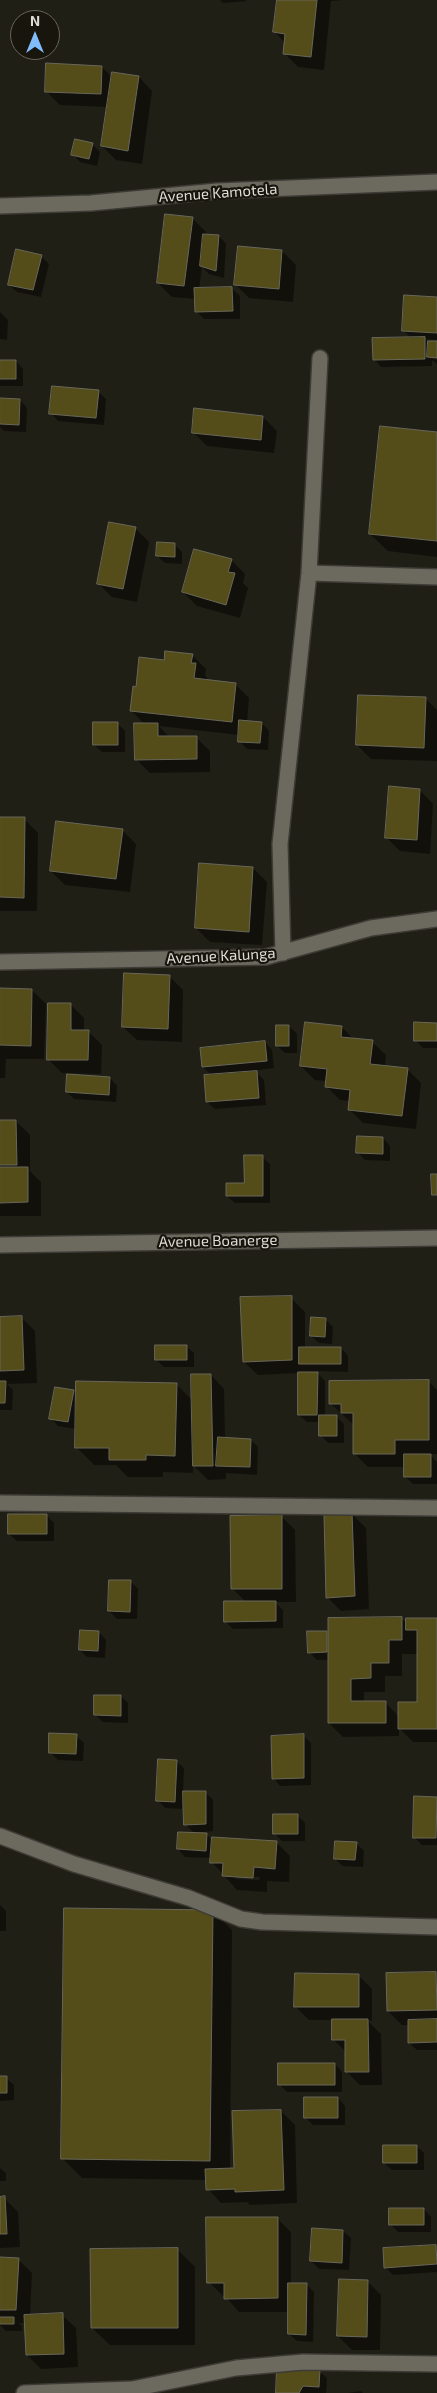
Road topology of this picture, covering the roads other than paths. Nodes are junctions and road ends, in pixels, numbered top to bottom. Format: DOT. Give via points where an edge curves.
graph roads {
  1 [pos="437,182"];
  2 [pos="0,206"];
  3 [pos="320,358"];
  4 [pos="309,573"];
  5 [pos="437,577"];
  6 [pos="437,919"];
  7 [pos="284,953"];
  8 [pos="0,962"];
  9 [pos="437,1238"];
  10 [pos="0,1245"];
  11 [pos="0,1503"];
  12 [pos="437,1508"];
  13 [pos="0,1836"];
  14 [pos="437,1927"];
  15 [pos="437,2364"];
  16 [pos="133,2391"];
  17 [pos="24,2393"];
  1 -- 2 [label="street, Avenue Kamotela" via="217,191 91,203"];
  3 -- 4 [label="street"];
  4 -- 5 [label="street"];
  4 -- 7 [label="street" via="280,844"];
  6 -- 7 [label="street, Avenue Kalunga" via="371,928"];
  7 -- 8 [label="street, Avenue Kalunga" via="266,957"];
  9 -- 10 [label="street, Avenue Boanerge"];
  11 -- 12 [label="street"];
  13 -- 14 [label="street" via="74,1864 189,1898 241,1919"];
  15 -- 16 [label="street" via="303,2362 236,2368"];
  16 -- 17 [label="street"];
}
